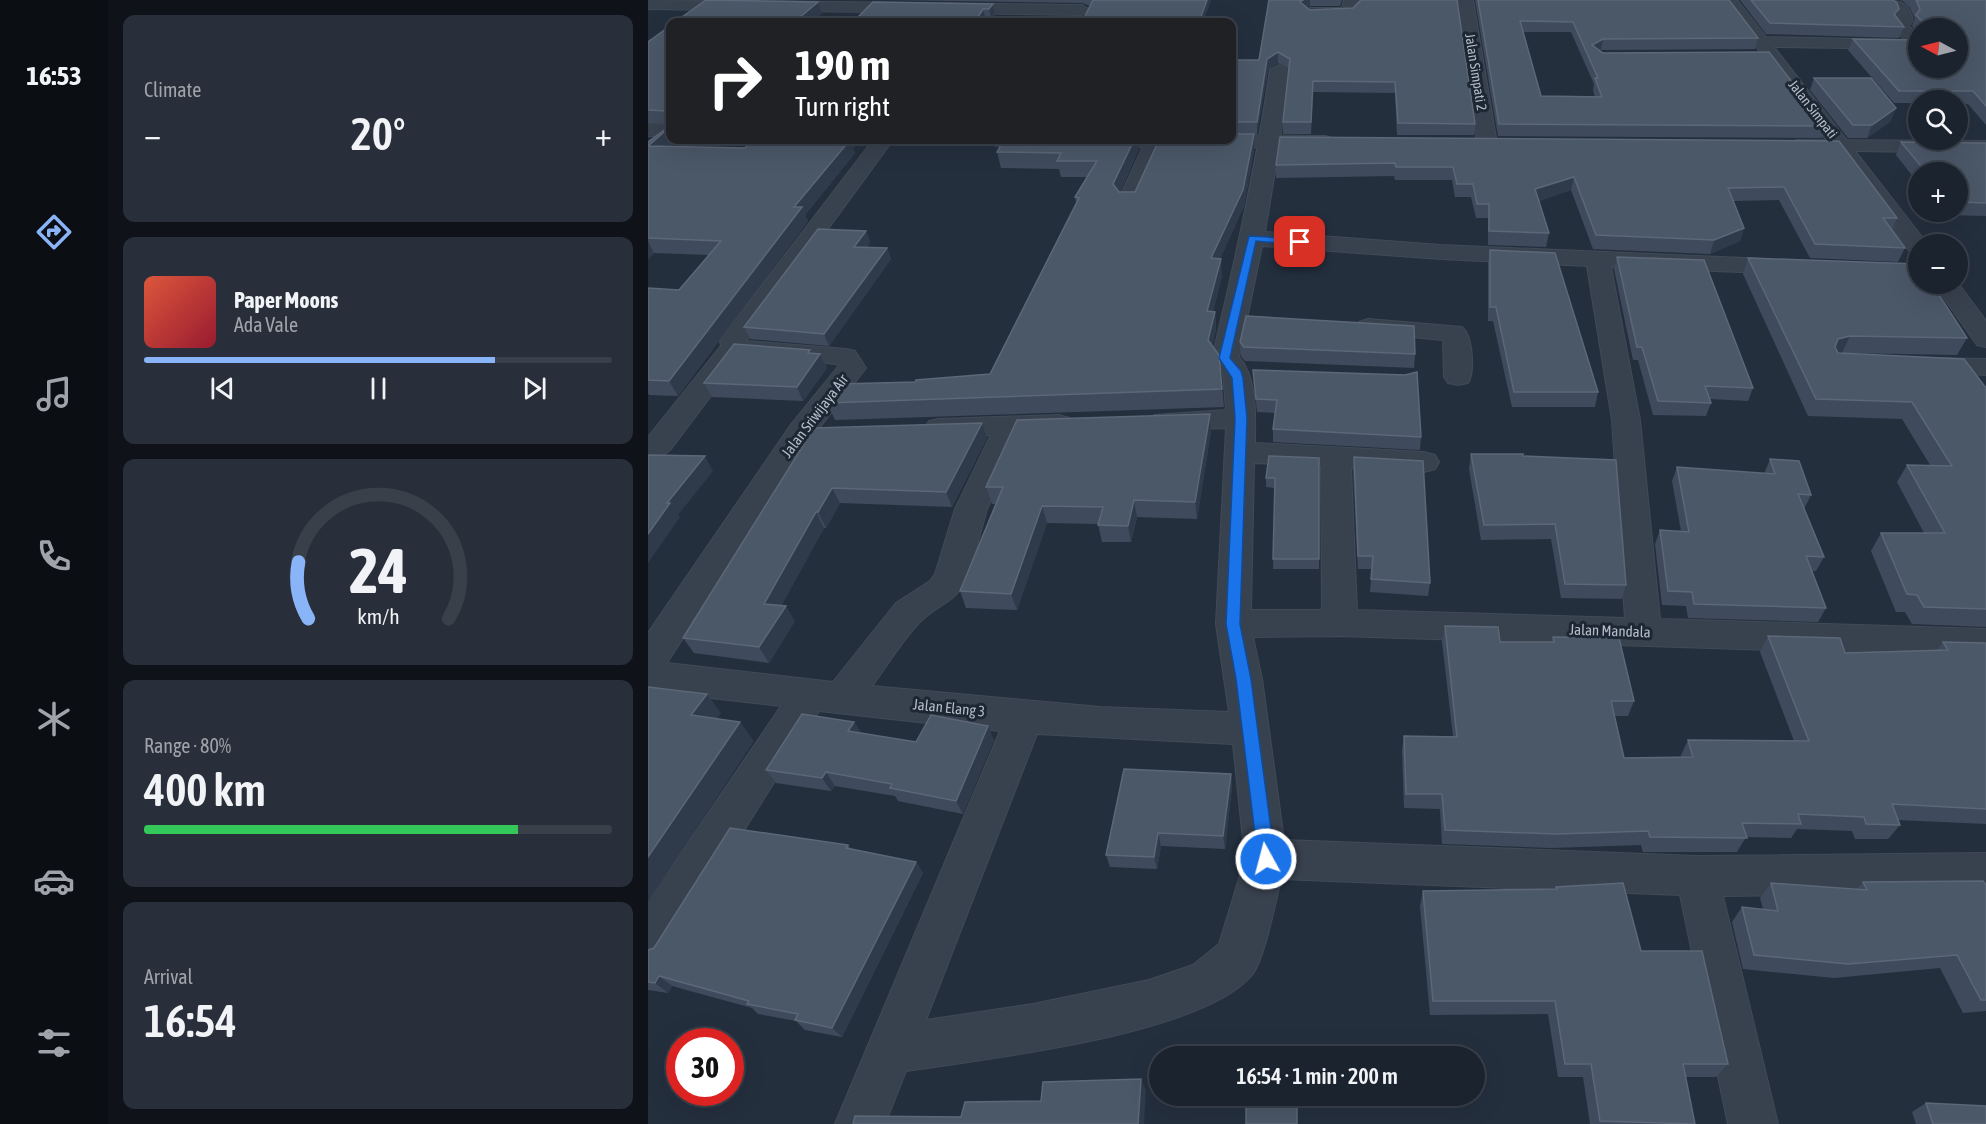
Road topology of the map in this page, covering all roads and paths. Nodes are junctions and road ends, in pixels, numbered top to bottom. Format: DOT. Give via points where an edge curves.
graph roads {
  1 [pos="1352,0"];
  2 [pos="1465,0"];
  3 [pos="1729,0"];
  4 [pos="1888,0"];
  5 [pos="648,4"];
  6 [pos="1082,11"];
  7 [pos="1310,13"];
  8 [pos="1761,51"];
  9 [pos="1279,70"];
  10 [pos="648,130"];
  11 [pos="666,131"];
  12 [pos="666,134"];
  13 [pos="1236,141"];
  14 [pos="1270,141"];
  15 [pos="1350,142"];
  16 [pos="1464,143"];
  17 [pos="880,144"];
  18 [pos="1154,144"];
  19 [pos="1487,144"];
  20 [pos="1511,144"];
  21 [pos="1783,146"];
  22 [pos="1842,147"];
  23 [pos="1986,147"];
  24 [pos="648,149"];
  25 [pos="1129,201"];
  26 [pos="1908,234"];
  27 [pos="1252,238"];
  28 [pos="1598,259"];
  29 [pos="1812,268"];
  30 [pos="1953,294"];
  31 [pos="1347,325"];
  32 [pos="1986,339"];
  33 [pos="734,346"];
  34 [pos="1902,365"];
  35 [pos="1986,368"];
  36 [pos="1458,377"];
  37 [pos="1241,418"];
  38 [pos="1137,422"];
  39 [pos="1091,423"];
  40 [pos="1010,426"];
  41 [pos="915,429"];
  42 [pos="834,432"];
  43 [pos="800,433"];
  44 [pos="1238,452"];
  45 [pos="648,453"];
  46 [pos="1336,459"];
  47 [pos="1424,462"];
  48 [pos="1340,623"];
  49 [pos="1233,624"];
  50 [pos="1644,632"];
  51 [pos="1986,643"];
  52 [pos="648,662"];
  53 [pos="648,676"];
  54 [pos="825,697"];
  55 [pos="1025,716"];
  56 [pos="1250,728"];
  57 [pos="1266,859"];
  58 [pos="1986,873"];
  59 [pos="1698,876"];
  60 [pos="648,941"];
  61 [pos="890,1049"];
  62 [pos="860,1124"];
  63 [pos="1753,1124"];
  1 -- 7 [label="street" via="1347,14"];
  2 -- 19 [label="street, Jalan Simpati 2"];
  3 -- 8 [label="street, Jalan Simpati"];
  4 -- 8 [label="street" via="1903,10 1905,21 1900,25 1916,43 1913,45"];
  5 -- 6 [label="street"];
  8 -- 22 [label="street, Jalan Simpati"];
  9 -- 14 [label="street"];
  10 -- 11 [label="street"];
  12 -- 24 [label="street"];
  13 -- 14 [label="street"];
  14 -- 15 [label="street"];
  14 -- 27 [label="street"];
  16 -- 19 [label="street"];
  17 -- 33 [label="street" via="733,341"];
  18 -- 25 [label="street"];
  19 -- 20 [label="street"];
  21 -- 22 [label="street"];
  22 -- 23 [label="street"];
  22 -- 26 [label="street, Jalan Simpati"];
  27 -- 28 [label="street"];
  27 -- 37 [label="street" via="1243,319 1224,358 1247,371"];
  28 -- 29 [label="street"];
  28 -- 50 [label="street" via="1626,420"];
  30 -- 32 [label="street"];
  31 -- 36 [label="street" via="1456,334"];
  33 -- 43 [label="street, Jalan Sriwijaya Air" via="846,357 852,368"];
  33 -- 45 [label="street" via="661,442"];
  34 -- 35 [label="street"];
  37 -- 38 [label="street"];
  37 -- 44 [label="street"];
  39 -- 40 [label="street"];
  40 -- 41 [label="street"];
  40 -- 54 [label="street" via="971,509 951,578 942,590 908,612"];
  42 -- 43 [label="street"];
  43 -- 52 [label="street, Jalan Sriwijaya Air"];
  44 -- 46 [label="street"];
  44 -- 49 [label="street"];
  46 -- 47 [label="street"];
  46 -- 48 [label="street"];
  48 -- 49 [label="street, Jalan Mandala"];
  48 -- 50 [label="street, Jalan Mandala"];
  49 -- 56 [label="street"];
  50 -- 51 [label="street, Jalan Mandala"];
  53 -- 54 [label="street, Jalan Elang 3"];
  54 -- 55 [label="street, Jalan Elang 3"];
  54 -- 60 [label="street"];
  55 -- 56 [label="street, Jalan Elang 3" via="1171,728"];
  55 -- 61 [label="street"];
  56 -- 57 [label="street"];
  57 -- 59 [label="street"];
  57 -- 61 [label="street" via="1237,958 1207,983 1149,1004 1033,1028"];
  58 -- 59 [label="street"];
  59 -- 63 [label="street"];
  61 -- 62 [label="street"];
}
